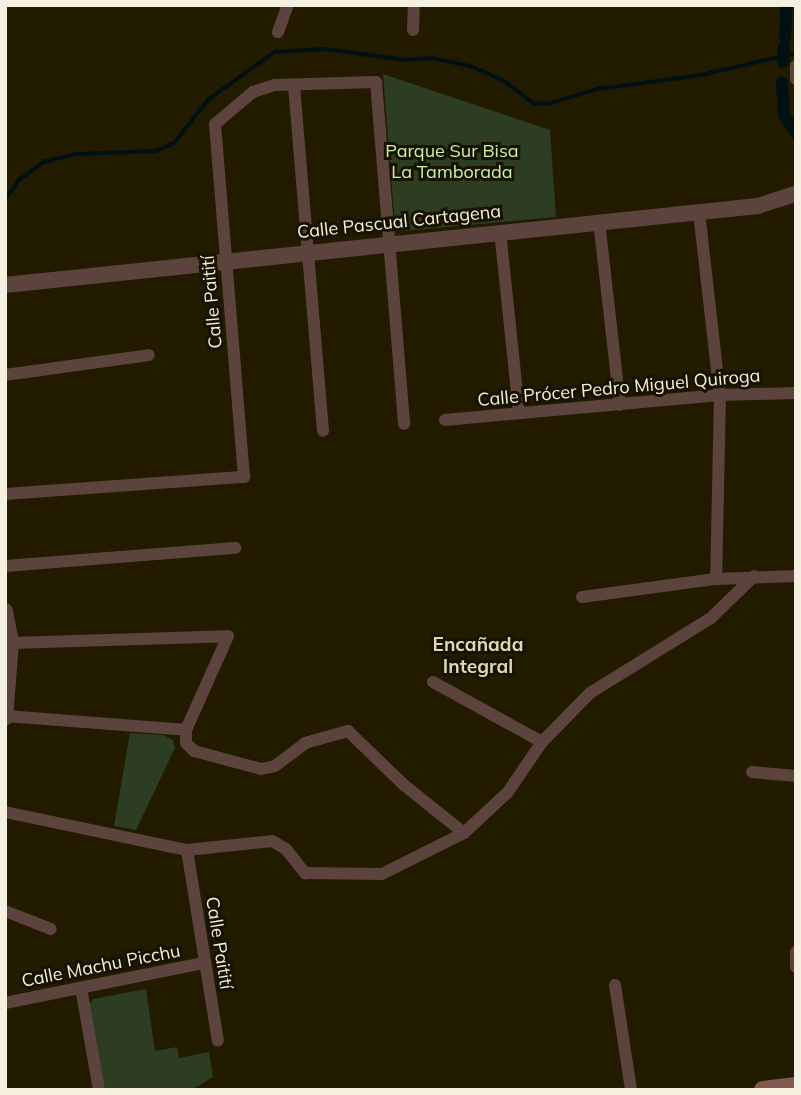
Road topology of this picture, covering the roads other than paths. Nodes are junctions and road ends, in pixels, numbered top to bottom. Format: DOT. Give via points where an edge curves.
graph roads {
  1 [pos="288,5"];
  2 [pos="414,5"];
  3 [pos="413,30"];
  4 [pos="278,32"];
  5 [pos="796,66"];
  6 [pos="795,72"];
  7 [pos="796,79"];
  8 [pos="294,86"];
  9 [pos="796,194"];
  10 [pos="699,212"];
  11 [pos="599,221"];
  12 [pos="500,231"];
  13 [pos="390,242"];
  14 [pos="309,251"];
  15 [pos="226,260"];
  16 [pos="5,285"];
  17 [pos="149,355"];
  18 [pos="5,375"];
  19 [pos="796,393"];
  20 [pos="720,395"];
  21 [pos="620,405"];
  22 [pos="519,413"];
  23 [pos="444,420"];
  24 [pos="404,424"];
  25 [pos="323,431"];
  26 [pos="5,494"];
  27 [pos="235,548"];
  28 [pos="5,566"];
  29 [pos="754,576"];
  30 [pos="796,576"];
  31 [pos="716,579"];
  32 [pos="582,597"];
  33 [pos="5,611"];
  34 [pos="11,643"];
  35 [pos="433,682"];
  36 [pos="5,717"];
  37 [pos="186,730"];
  38 [pos="542,742"];
  39 [pos="752,772"];
  40 [pos="796,776"];
  41 [pos="5,812"];
  42 [pos="464,833"];
  43 [pos="187,850"];
  44 [pos="5,911"];
  45 [pos="51,929"];
  46 [pos="204,963"];
  47 [pos="615,985"];
  48 [pos="81,988"];
  49 [pos="5,1003"];
  50 [pos="218,1041"];
  51 [pos="796,1086"];
  52 [pos="99,1090"];
  53 [pos="631,1090"];
  54 [pos="762,1090"];
  1 -- 4 [label="street"];
  2 -- 3 [label="street"];
  5 -- 6 [label="street"];
  6 -- 7 [label="street"];
  8 -- 13 [label="street" via="376,82"];
  8 -- 14 [label="street"];
  8 -- 15 [label="street, Calle Paitití" via="275,85 253,92 215,124"];
  9 -- 10 [label="street, Calle Pascual Cartagena" via="770,204"];
  10 -- 11 [label="street, Calle Pascual Cartagena"];
  10 -- 20 [label="street"];
  11 -- 12 [label="street, Calle Pascual Cartagena"];
  11 -- 21 [label="street"];
  12 -- 13 [label="street, Calle Pascual Cartagena"];
  12 -- 22 [label="street"];
  13 -- 14 [label="street, Calle Pascual Cartagena"];
  13 -- 24 [label="street"];
  14 -- 15 [label="street, Calle Pascual Cartagena"];
  14 -- 25 [label="street"];
  15 -- 16 [label="street, Calle Pascual Cartagena"];
  15 -- 26 [label="street, Calle Paitití" via="244,477"];
  17 -- 18 [label="street"];
  19 -- 20 [label="street, Calle Prócer Pedro Miguel Quiroga"];
  20 -- 21 [label="street, Calle Prócer Pedro Miguel Quiroga"];
  20 -- 31 [label="street"];
  21 -- 22 [label="street, Calle Prócer Pedro Miguel Quiroga"];
  22 -- 23 [label="street, Calle Prócer Pedro Miguel Quiroga"];
  27 -- 28 [label="street"];
  29 -- 30 [label="street"];
  29 -- 31 [label="street"];
  29 -- 38 [label="street" via="711,618 590,693"];
  31 -- 32 [label="street"];
  33 -- 34 [label="street"];
  34 -- 36 [label="street"];
  34 -- 37 [label="street" via="228,636"];
  35 -- 38 [label="street"];
  36 -- 37 [label="street"];
  37 -- 42 [label="street" via="186,743 194,751 261,769 275,766 304,743 348,731 404,785"];
  38 -- 42 [label="street" via="508,792"];
  39 -- 40 [label="street"];
  41 -- 43 [label="street"];
  42 -- 43 [label="street" via="382,874 305,873 286,849 272,841"];
  43 -- 46 [label="street, Calle Paitití"];
  44 -- 45 [label="street"];
  46 -- 48 [label="street, Calle Machu Picchu"];
  46 -- 50 [label="street, Calle Paitití"];
  47 -- 53 [label="street"];
  48 -- 49 [label="street, Calle Machu Picchu"];
  48 -- 52 [label="street"];
  51 -- 54 [label="main road"];
}
